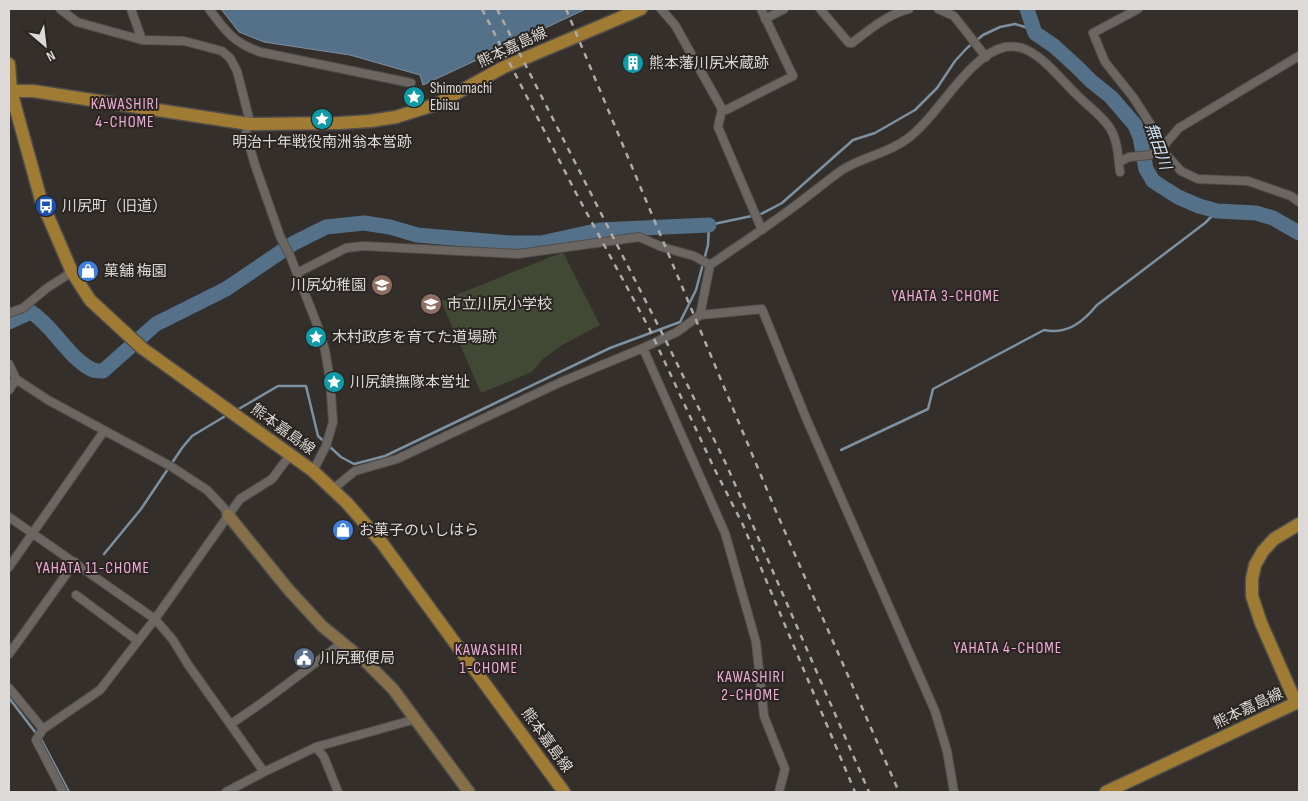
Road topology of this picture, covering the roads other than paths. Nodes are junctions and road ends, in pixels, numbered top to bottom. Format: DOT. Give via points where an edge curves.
graph roads {
  1 [pos="60,9"];
  2 [pos="131,9"];
  3 [pos="208,9"];
  4 [pos="641,9"];
  5 [pos="661,9"];
  6 [pos="761,9"];
  7 [pos="784,9"];
  8 [pos="820,9"];
  9 [pos="909,9"];
  10 [pos="938,9"];
  11 [pos="1138,9"];
  12 [pos="765,19"];
  13 [pos="142,40"];
  14 [pos="1299,56"];
  15 [pos="986,57"];
  16 [pos="9,64"];
  17 [pos="412,83"];
  18 [pos="9,88"];
  19 [pos="722,108"];
  20 [pos="249,124"];
  21 [pos="1157,152"];
  22 [pos="1121,161"];
  23 [pos="1120,172"];
  24 [pos="1299,202"];
  25 [pos="761,227"];
  26 [pos="710,264"];
  27 [pos="72,272"];
  28 [pos="297,273"];
  29 [pos="9,313"];
  30 [pos="700,315"];
  31 [pos="643,348"];
  32 [pos="9,364"];
  33 [pos="16,379"];
  34 [pos="9,390"];
  35 [pos="104,431"];
  36 [pos="290,455"];
  37 [pos="313,471"];
  38 [pos="333,489"];
  39 [pos="228,515"];
  40 [pos="9,517"];
  41 [pos="1299,524"];
  42 [pos="33,532"];
  43 [pos="75,562"];
  44 [pos="9,567"];
  45 [pos="76,595"];
  46 [pos="155,619"];
  47 [pos="138,641"];
  48 [pos="342,642"];
  49 [pos="9,654"];
  50 [pos="9,688"];
  51 [pos="1298,702"];
  52 [pos="416,719"];
  53 [pos="231,724"];
  54 [pos="43,729"];
  55 [pos="316,747"];
  56 [pos="264,772"];
  57 [pos="63,792"];
  58 [pos="226,792"];
  59 [pos="338,792"];
  60 [pos="469,792"];
  61 [pos="564,792"];
  62 [pos="779,792"];
  63 [pos="954,792"];
  64 [pos="1106,792"];
  1 -- 13 [label="street" via="77,22"];
  2 -- 13 [label="street"];
  3 -- 17 [label="street" via="231,37 260,52"];
  4 -- 20 [label="main road, 熊本嘉島線" via="504,67 416,112 340,123"];
  5 -- 19 [label="street" via="675,26"];
  6 -- 12 [label="street"];
  7 -- 12 [label="street"];
  8 -- 9 [label="street" via="849,43 902,10"];
  10 -- 15 [label="street" via="954,16"];
  11 -- 21 [label="street" via="1092,33 1105,62 1134,97 1151,125"];
  12 -- 19 [label="street" via="793,76 726,110"];
  13 -- 20 [label="street" via="184,41 226,54 237,71"];
  14 -- 21 [label="street" via="1179,128"];
  15 -- 22 [label="street" via="1014,46 1036,56 1109,127"];
  15 -- 25 [label="street" via="970,70 907,139 842,170"];
  16 -- 18 [label="main road, 熊本嘉島線"];
  18 -- 20 [label="main road, 熊本嘉島線"];
  18 -- 27 [label="main road, 熊本嘉島線" via="42,200"];
  19 -- 25 [label="street" via="718,128"];
  20 -- 28 [label="street" via="246,134 255,165"];
  21 -- 22 [label="street"];
  21 -- 24 [label="street" via="1181,171 1198,179 1248,181 1291,196"];
  22 -- 23 [label="street"];
  25 -- 26 [label="street"];
  26 -- 28 [label="street" via="639,237 518,254 363,246 346,248"];
  26 -- 30 [label="street"];
  27 -- 29 [label="street" via="22,308"];
  27 -- 36 [label="main road, 熊本嘉島線" via="90,300 131,339"];
  28 -- 37 [label="street" via="318,326 330,380 333,422 326,446"];
  30 -- 31 [label="street" via="677,332"];
  30 -- 63 [label="street" via="762,309 806,418 935,711 947,751"];
  31 -- 38 [label="street" via="561,382 397,459 355,471"];
  31 -- 62 [label="street" via="725,533 756,642 764,716 785,769"];
  32 -- 33 [label="street"];
  33 -- 34 [label="street"];
  33 -- 35 [label="street"];
  35 -- 39 [label="street" via="207,490"];
  35 -- 42 [label="street"];
  36 -- 37 [label="main road, 熊本嘉島線"];
  36 -- 39 [label="street" via="272,479 240,500"];
  37 -- 38 [label="main road, 熊本嘉島線"];
  38 -- 61 [label="main road, 熊本嘉島線" via="382,543"];
  39 -- 46 [label="street"];
  39 -- 48 [label="street" via="288,589 322,626"];
  40 -- 42 [label="street"];
  41 -- 51 [label="main road, 熊本嘉島線" via="1280,535 1263,551 1252,579 1252,596 1261,623"];
  42 -- 43 [label="street"];
  42 -- 44 [label="street"];
  43 -- 46 [label="street"];
  43 -- 49 [label="street"];
  45 -- 47 [label="street"];
  46 -- 47 [label="street"];
  46 -- 53 [label="street"];
  47 -- 54 [label="street" via="100,690"];
  48 -- 52 [label="street" via="393,689"];
  48 -- 53 [label="street"];
  50 -- 54 [label="street"];
  51 -- 64 [label="main road, 熊本嘉島線"];
  52 -- 55 [label="street"];
  52 -- 60 [label="street"];
  53 -- 56 [label="street"];
  54 -- 57 [label="street" via="36,740"];
  55 -- 56 [label="street"];
  55 -- 59 [label="street" via="324,757"];
  56 -- 58 [label="street"];
}
